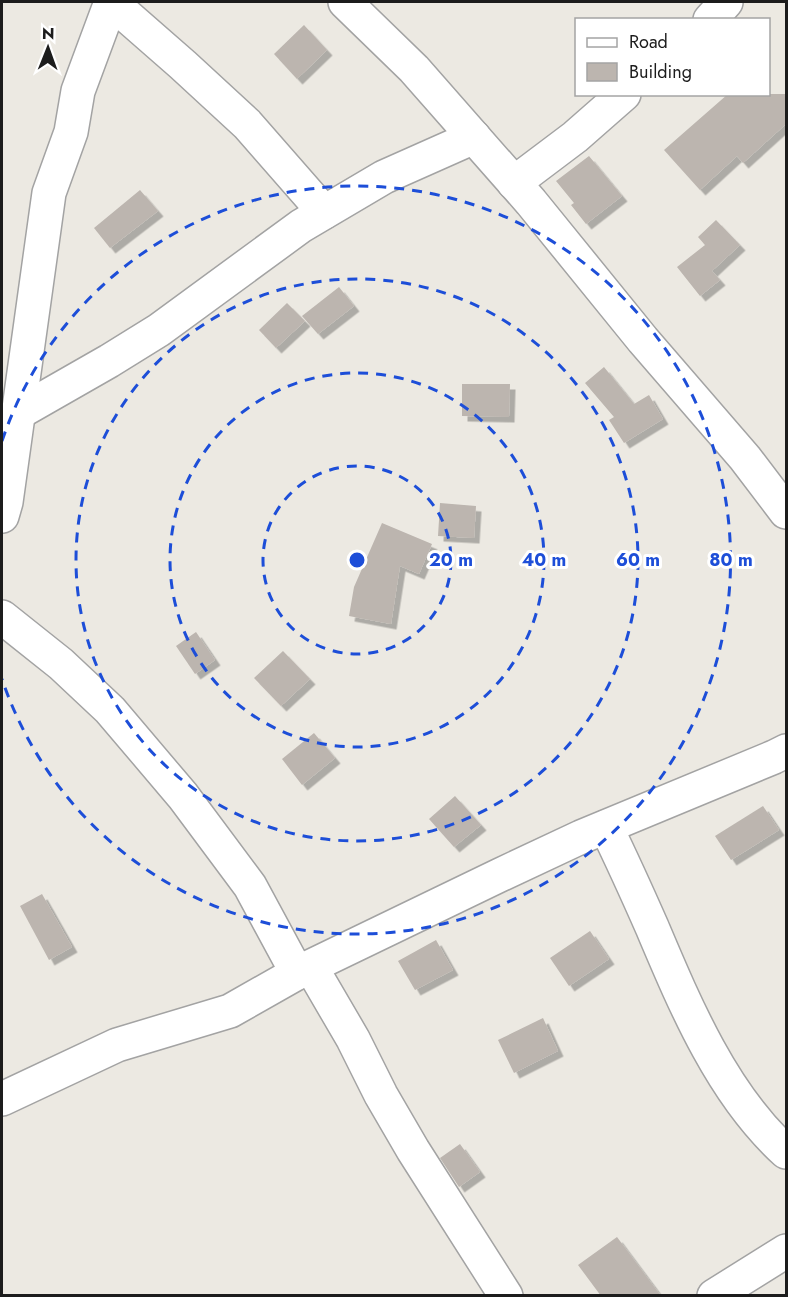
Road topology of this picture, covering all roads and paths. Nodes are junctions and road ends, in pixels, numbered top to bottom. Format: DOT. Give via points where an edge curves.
graph roads {
  1 [pos="111,2"];
  2 [pos="345,2"];
  3 [pos="726,2"];
  4 [pos="712,18"];
  5 [pos="622,96"];
  6 [pos="474,137"];
  7 [pos="514,183"];
  8 [pos="324,212"];
  9 [pos="18,412"];
  10 [pos="786,512"];
  11 [pos="2,516"];
  12 [pos="2,617"];
  13 [pos="786,751"];
  14 [pos="606,827"];
  15 [pos="304,970"];
  16 [pos="2,1099"];
  17 [pos="786,1152"];
  18 [pos="786,1251"];
  19 [pos="506,1296"];
  20 [pos="714,1296"];
  1 -- 8 [label="street" via="248,124"];
  1 -- 9 [label="street" via="78,91 70,132 49,193"];
  2 -- 6 [label="street" via="414,69"];
  3 -- 4 [label="street"];
  5 -- 7 [label="street"];
  6 -- 7 [label="street"];
  6 -- 8 [label="street" via="384,177"];
  7 -- 10 [label="street" via="746,458"];
  8 -- 9 [label="street" via="159,330"];
  9 -- 11 [label="street"];
  12 -- 15 [label="street" via="110,710 183,796 250,886"];
  13 -- 14 [label="street"];
  14 -- 15 [label="street"];
  14 -- 17 [label="street" via="710,1052 737,1095"];
  15 -- 16 [label="street" via="230,1011 117,1045"];
  15 -- 19 [label="street" via="353,1038 412,1150"];
  18 -- 20 [label="street"];
}
